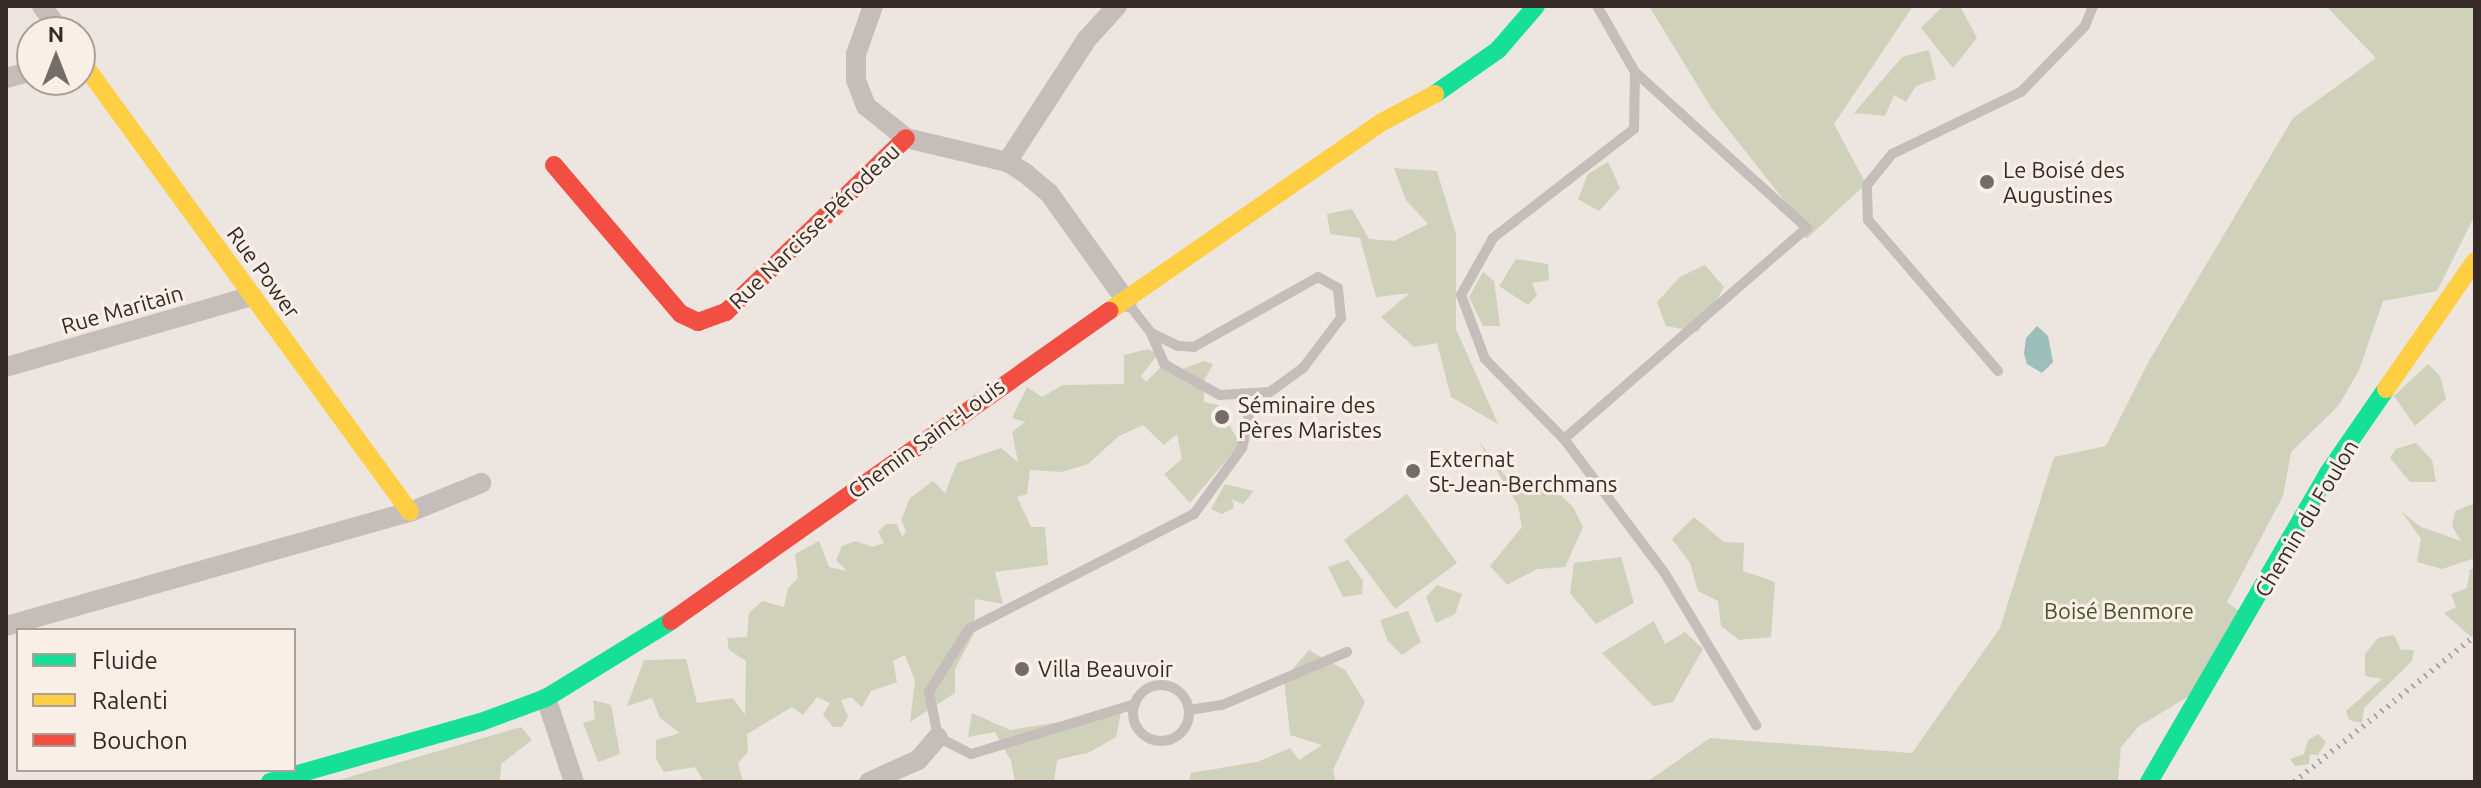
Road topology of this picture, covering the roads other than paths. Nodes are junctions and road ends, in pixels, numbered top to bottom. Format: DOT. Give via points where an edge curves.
graph roads {
  1 [pos="873,6"];
  2 [pos="1117,6"];
  3 [pos="1536,6"];
  4 [pos="1597,6"];
  5 [pos="2093,6"];
  6 [pos="1635,72"];
  7 [pos="96,81"];
  8 [pos="906,138"];
  9 [pos="1007,162"];
  10 [pos="554,165"];
  11 [pos="2475,261"];
  12 [pos="252,296"];
  13 [pos="1127,302"];
  14 [pos="1151,333"];
  15 [pos="6,367"];
  16 [pos="1998,371"];
  17 [pos="1244,393"];
  18 [pos="1564,439"];
  19 [pos="481,483"];
  20 [pos="410,512"];
  21 [pos="6,626"];
  22 [pos="1347,652"];
  23 [pos="546,698"];
  24 [pos="1135,704"];
  25 [pos="1189,710"];
  26 [pos="1756,725"];
  27 [pos="938,737"];
  28 [pos="270,782"];
  29 [pos="574,782"];
  30 [pos="869,782"];
  31 [pos="2149,782"];
  1 -- 8 [label="street" via="856,54 856,80 866,106"];
  2 -- 9 [label="street" via="1087,39"];
  3 -- 13 [label="street, Chemin Saint-Louis" via="1498,50 1457,83 1382,122"];
  4 -- 6 [label="lane"];
  5 -- 16 [label="lane" via="2075,38 2021,92 1892,154 1867,185 1868,220"];
  6 -- 18 [label="lane" via="1634,129 1493,238 1461,295 1485,359"];
  6 -- 18 [label="lane" via="1807,228"];
  7 -- 12 [label="street, Rue Power"];
  8 -- 9 [label="street"];
  8 -- 10 [label="street, Rue Narcisse-Pérodeau" via="726,312 698,322 681,314"];
  9 -- 13 [label="street" via="1049,193"];
  11 -- 31 [label="street, Chemin du Foulon" via="2328,473"];
  12 -- 15 [label="street, Rue Maritain"];
  12 -- 20 [label="street, Rue Power"];
  13 -- 14 [label="lane"];
  13 -- 23 [label="street, Chemin Saint-Louis" via="920,441 698,604"];
  14 -- 17 [label="lane" via="1164,364 1220,395"];
  14 -- 17 [label="lane" via="1178,346 1194,347 1318,277 1338,288 1341,318 1303,368 1270,392"];
  17 -- 27 [label="lane" via="1249,419 1242,448 1194,514 969,629 929,692"];
  18 -- 26 [label="lane" via="1664,572"];
  19 -- 20 [label="street"];
  20 -- 21 [label="street"];
  22 -- 25 [label="lane" via="1222,705"];
  23 -- 28 [label="street, Chemin Saint-Louis"];
  23 -- 29 [label="street"];
  24 -- 25 [label="lane" via="1146,689 1164,685 1181,693"];
  24 -- 25 [label="lane" via="1140,730 1163,741 1180,734"];
  24 -- 27 [label="lane" via="971,754"];
  27 -- 30 [label="street" via="918,760"];
}
